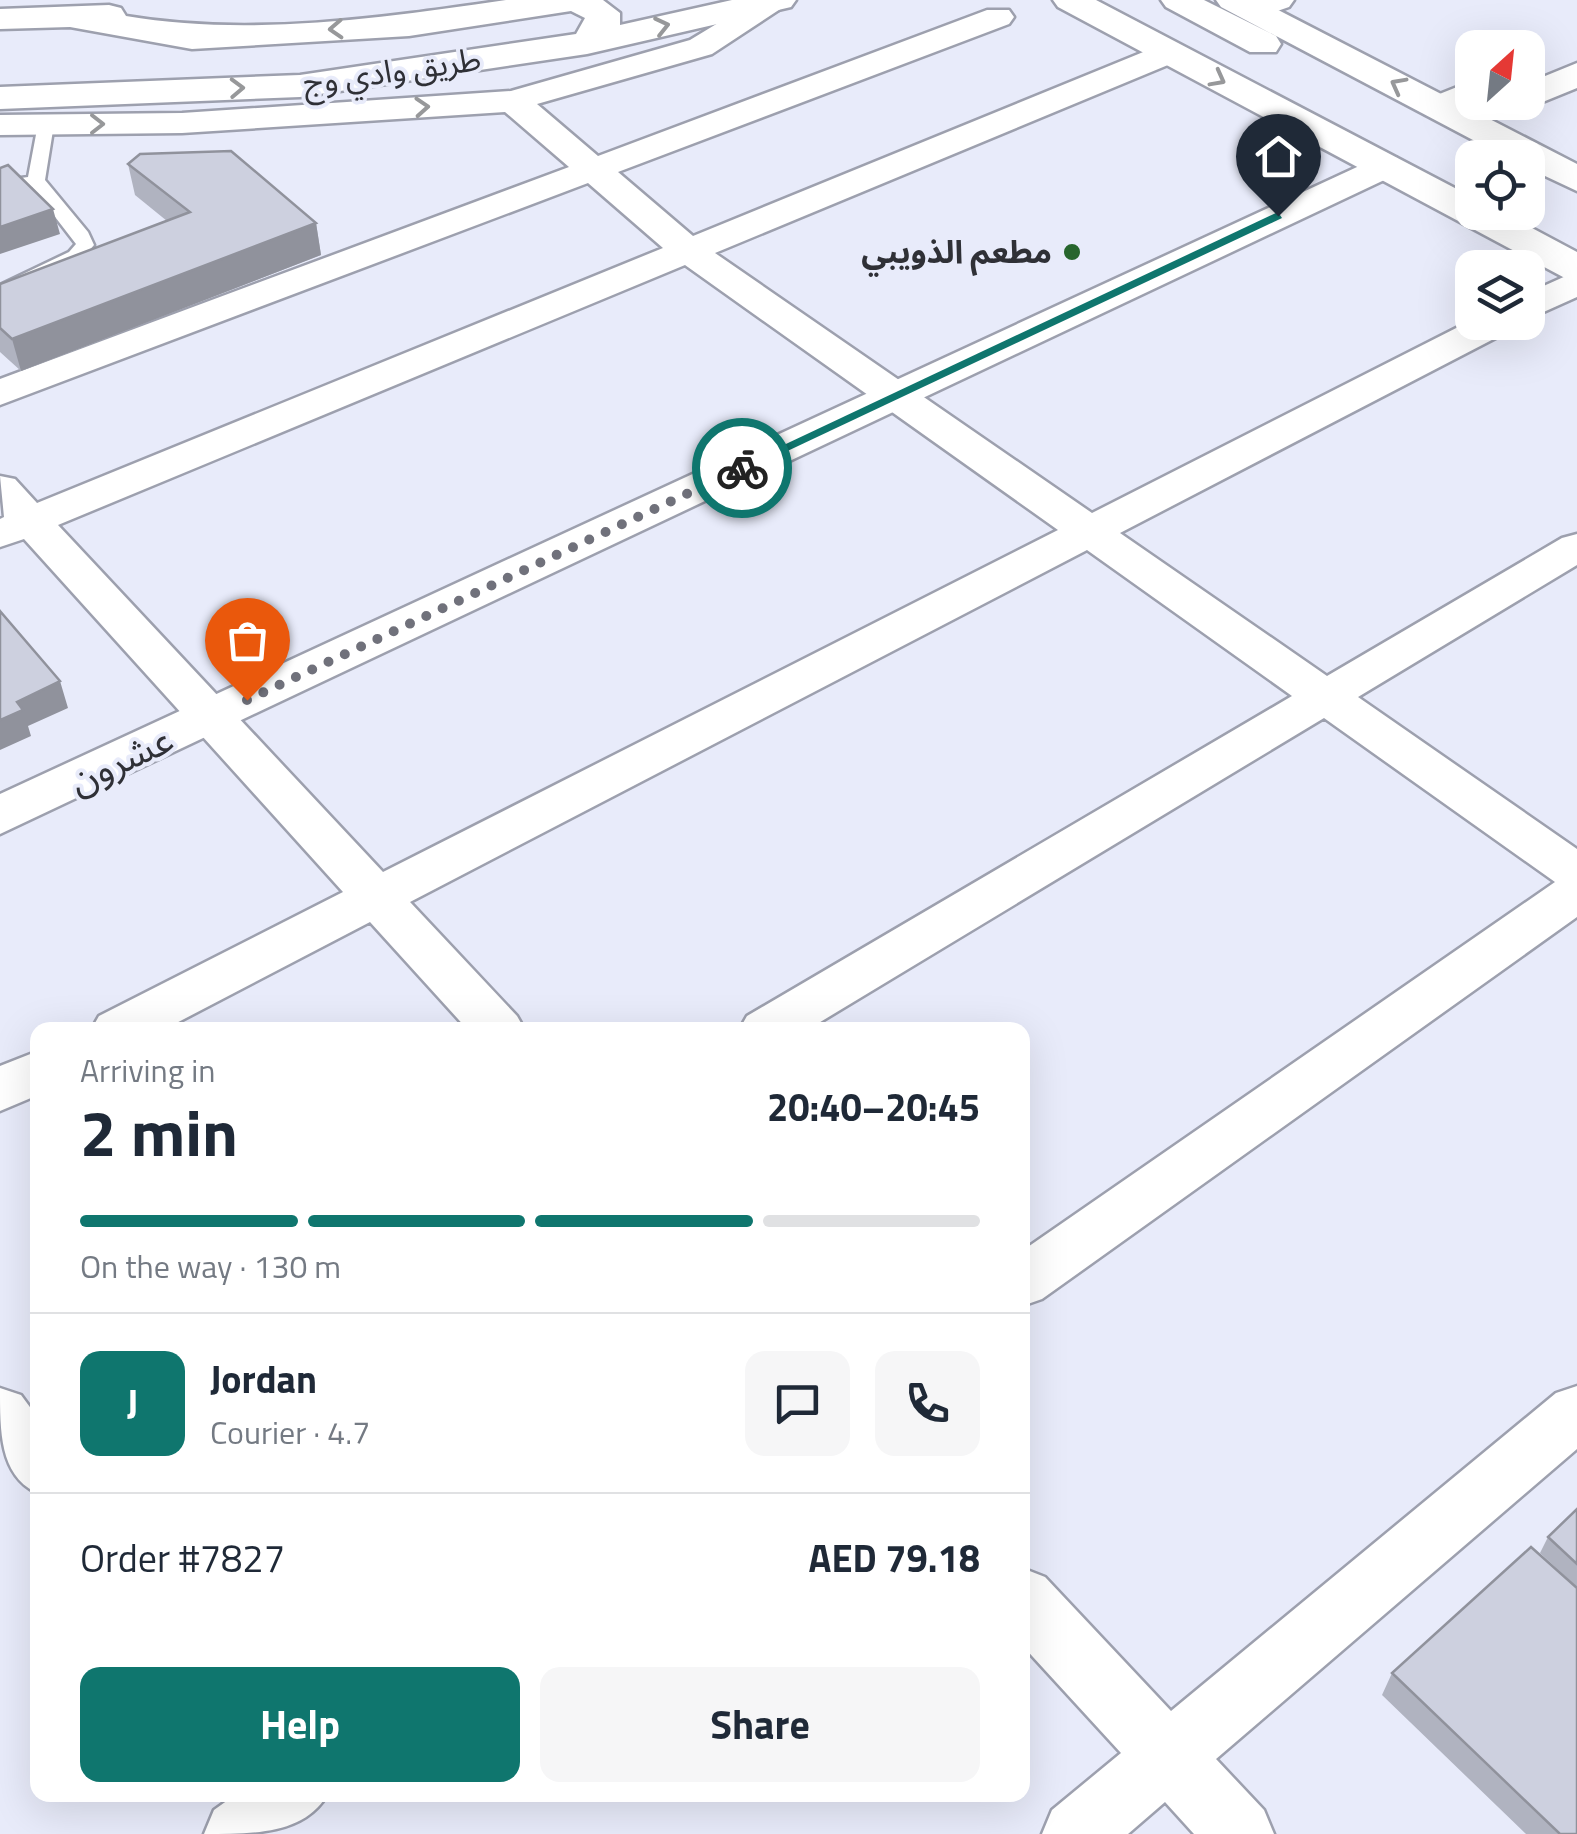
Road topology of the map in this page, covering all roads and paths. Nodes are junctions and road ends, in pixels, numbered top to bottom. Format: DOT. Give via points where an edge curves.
graph roads {
  1 [pos="382,0"];
  2 [pos="778,0"];
  3 [pos="1070,0"];
  4 [pos="1129,0"];
  5 [pos="1178,0"];
  6 [pos="1255,3"];
  7 [pos="72,16"];
  8 [pos="998,16"];
  9 [pos="0,19"];
  10 [pos="587,43"];
  11 [pos="1577,44"];
  12 [pos="1170,53"];
  13 [pos="1545,58"];
  14 [pos="1577,74"];
  15 [pos="1545,89"];
  16 [pos="0,98"];
  17 [pos="513,101"];
  18 [pos="1455,114"];
  19 [pos="1455,116"];
  20 [pos="1465,120"];
  21 [pos="182,123"];
  22 [pos="46,124"];
  23 [pos="0,125"];
  24 [pos="226,158"];
  25 [pos="1382,166"];
  26 [pos="591,171"];
  27 [pos="1455,175"];
  28 [pos="1577,178"];
  29 [pos="36,181"];
  30 [pos="0,186"];
  31 [pos="1545,193"];
  32 [pos="1577,210"];
  33 [pos="1545,223"];
  34 [pos="326,239"];
  35 [pos="1577,241"];
  36 [pos="690,252"];
  37 [pos="355,262"];
  38 [pos="1577,268"];
  39 [pos="1577,282"];
  40 [pos="0,292"];
  41 [pos="1545,299"];
  42 [pos="1463,340"];
  43 [pos="0,393"];
  44 [pos="895,396"];
  45 [pos="10,514"];
  46 [pos="1090,532"];
  47 [pos="1577,547"];
  48 [pos="1325,696"];
  49 [pos="211,717"];
  50 [pos="0,816"];
  51 [pos="1577,873"];
  52 [pos="1577,892"];
  53 [pos="376,897"];
  54 [pos="133,1022"];
  55 [pos="492,1022"];
  56 [pos="778,1022"];
  57 [pos="30,1075"];
  58 [pos="0,1090"];
  59 [pos="1030,1276"];
  60 [pos="1577,1412"];
  61 [pos="0,1414"];
  62 [pos="24,1471"];
  63 [pos="1030,1607"];
  64 [pos="1168,1756"];
  65 [pos="283,1802"];
  66 [pos="238,1834"];
  67 [pos="1076,1834"];
  68 [pos="1240,1834"];
  1 -- 7 [label="main road, طريق وادي وج"];
  10 -- 2 [label="main road, طريق وادي وج, one-way"];
  2 -- 17 [label="street" via="701,47"];
  3 -- 12 [label="main road"];
  4 -- 27 [label="main road"];
  5 -- 19 [label="main road"];
  18 -- 6 [label="main road, one-way"];
  7 -- 9 [label="main road, طريق وادي وج"];
  10 -- 7 [label="main road, one-way" via="602,27 603,13 576,0 409,25 192,38"];
  8 -- 26 [label="street"];
  16 -- 10 [label="main road, طريق وادي وج, one-way" via="300,86"];
  11 -- 13 [label="main road"];
  12 -- 25 [label="main road, one-way"];
  12 -- 36 [label="street"];
  14 -- 15 [label="main road"];
  21 -- 17 [label="street, one-way"];
  17 -- 26 [label="street"];
  20 -- 28 [label="main road"];
  22 -- 21 [label="street, one-way"];
  21 -- 24 [label="street"];
  22 -- 23 [label="street"];
  22 -- 29 [label="lane"];
  25 -- 38 [label="main road"];
  25 -- 44 [label="main road, عشرون"];
  26 -- 36 [label="street"];
  26 -- 37 [label="street"];
  29 -- 30 [label="lane"];
  29 -- 40 [label="lane" via="85,245 76,256"];
  31 -- 32 [label="main road"];
  33 -- 35 [label="main road"];
  34 -- 37 [label="street"];
  36 -- 44 [label="street"];
  36 -- 45 [label="street"];
  37 -- 43 [label="street"];
  39 -- 41 [label="street"];
  42 -- 46 [label="street"];
  44 -- 46 [label="street"];
  44 -- 49 [label="main road, عشرون"];
  45 -- 49 [label="street"];
  46 -- 48 [label="street"];
  46 -- 53 [label="street"];
  47 -- 48 [label="street"];
  48 -- 51 [label="street"];
  48 -- 56 [label="street"];
  49 -- 50 [label="main road, عشرون"];
  49 -- 53 [label="street"];
  52 -- 59 [label="street"];
  53 -- 54 [label="street"];
  53 -- 55 [label="street"];
  57 -- 58 [label="street"];
  60 -- 64 [label="street"];
  61 -- 62 [label="street"];
  63 -- 64 [label="street"];
  64 -- 67 [label="street"];
  64 -- 68 [label="street"];
  65 -- 66 [label="street"];
}
